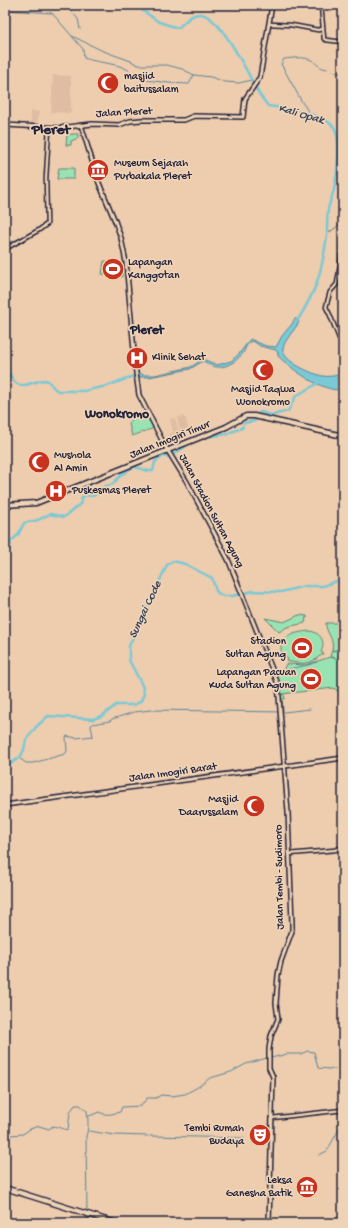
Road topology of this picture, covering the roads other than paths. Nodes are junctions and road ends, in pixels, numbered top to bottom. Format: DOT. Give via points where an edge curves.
graph roads {
  1 [pos="272,5"];
  2 [pos="321,5"];
  3 [pos="270,24"];
  4 [pos="322,29"];
  5 [pos="343,42"];
  6 [pos="5,125"];
  7 [pos="81,125"];
  8 [pos="49,128"];
  9 [pos="343,238"];
  10 [pos="5,249"];
  11 [pos="343,342"];
  12 [pos="343,436"];
  13 [pos="170,454"];
  14 [pos="5,505"];
  15 [pos="343,758"];
  16 [pos="284,766"];
  17 [pos="5,806"];
  18 [pos="343,847"];
  19 [pos="289,854"];
  20 [pos="343,1110"];
  21 [pos="272,1118"];
  22 [pos="5,1188"];
  23 [pos="343,1220"];
  24 [pos="116,1223"];
  25 [pos="269,1223"];
  26 [pos="329,1223"];
  1 -- 3 [label="main road"];
  2 -- 4 [label="street"];
  3 -- 4 [label="street"];
  3 -- 7 [label="main road, Jalan Pleret" via="259,78 246,97 243,117 194,116 184,120 141,120 119,125"];
  4 -- 5 [label="street" via="325,40"];
  6 -- 8 [label="main road, Jalan Pleret"];
  7 -- 8 [label="main road, Jalan Pleret"];
  7 -- 13 [label="main road, Jalan Stadion Sultan Agung" via="99,183 121,238 126,262 136,376 141,399"];
  8 -- 10 [label="street" via="46,224"];
  9 -- 11 [label="street" via="337,284 330,292 326,307"];
  12 -- 13 [label="main road, Jalan Imogiri Timur" via="249,415"];
  13 -- 14 [label="main road, Jalan Imogiri Timur" via="36,503"];
  13 -- 16 [label="main road, Jalan Stadion Sultan Agung" via="228,559 278,684"];
  15 -- 16 [label="main road, Jalan Imogiri Barat"];
  16 -- 17 [label="main road, Jalan Imogiri Barat"];
  16 -- 19 [label="main road, Jalan Tembi - Sudimoro"];
  18 -- 19 [label="street"];
  19 -- 21 [label="main road, Jalan Tembi - Sudimoro" via="292,923 280,962 276,1003 278,1019 271,1036 269,1068 273,1077"];
  20 -- 21 [label="street"];
  21 -- 25 [label="main road, Jalan Tembi - Sudimoro"];
  22 -- 24 [label="main road"];
  23 -- 26 [label="main road"];
}
